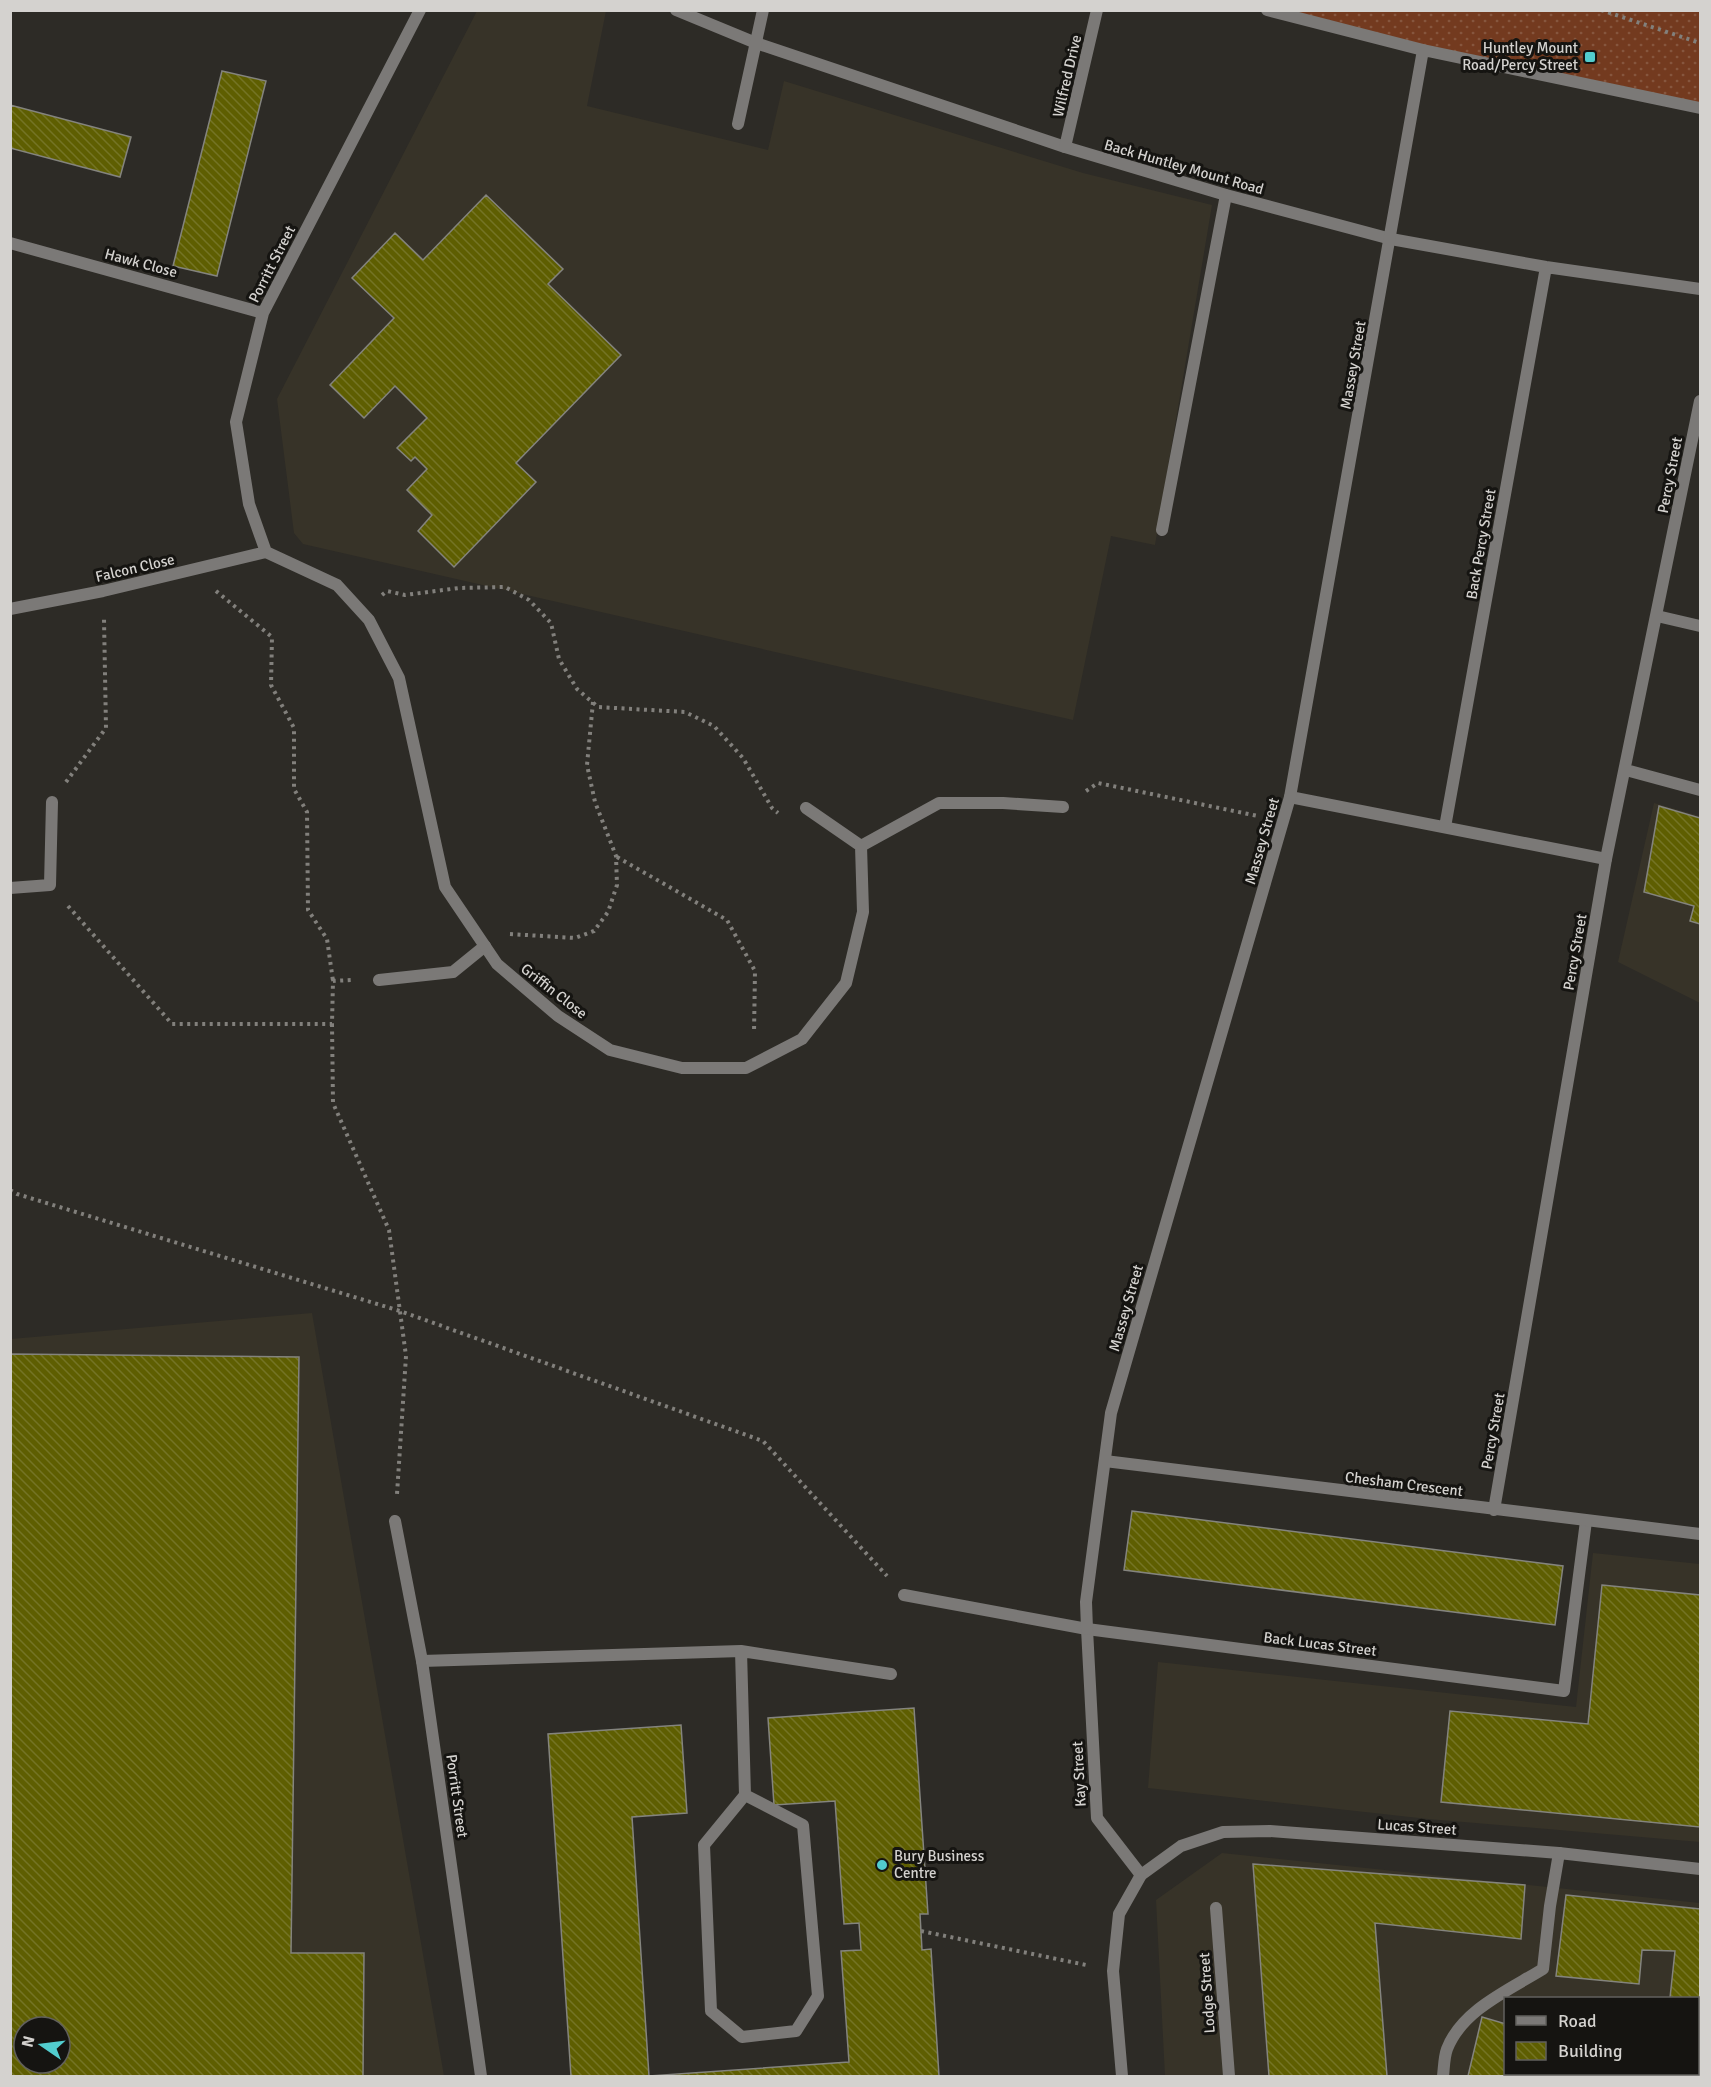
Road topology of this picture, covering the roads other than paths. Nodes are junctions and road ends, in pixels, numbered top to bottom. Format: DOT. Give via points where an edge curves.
graph roads {
  1 [pos="420,10"];
  2 [pos="676,10"];
  3 [pos="763,10"];
  4 [pos="1097,10"];
  5 [pos="1267,10"];
  6 [pos="756,43"];
  7 [pos="1423,50"];
  8 [pos="1701,108"];
  9 [pos="738,124"];
  10 [pos="1065,147"];
  11 [pos="1226,195"];
  12 [pos="1391,239"];
  13 [pos="10,243"];
  14 [pos="1546,267"];
  15 [pos="1701,289"];
  16 [pos="263,313"];
  17 [pos="1701,401"];
  18 [pos="1695,454"];
  19 [pos="1162,530"];
  20 [pos="266,552"];
  21 [pos="10,609"];
  22 [pos="1657,616"];
  23 [pos="1701,626"];
  24 [pos="1626,770"];
  25 [pos="1701,790"];
  26 [pos="1290,797"];
  27 [pos="52,802"];
  28 [pos="1063,807"];
  29 [pos="806,808"];
  30 [pos="1445,827"];
  31 [pos="861,846"];
  32 [pos="1606,859"];
  33 [pos="10,888"];
  34 [pos="485,945"];
  35 [pos="379,980"];
  36 [pos="1105,1461"];
  37 [pos="1494,1510"];
  38 [pos="395,1521"];
  39 [pos="1586,1521"];
  40 [pos="1701,1534"];
  41 [pos="904,1595"];
  42 [pos="1087,1629"];
  43 [pos="741,1651"];
  44 [pos="422,1661"];
  45 [pos="891,1674"];
  46 [pos="745,1795"];
  47 [pos="1559,1853"];
  48 [pos="1701,1869"];
  49 [pos="1142,1875"];
  50 [pos="1216,1908"];
  51 [pos="481,2076"];
  52 [pos="1122,2076"];
  53 [pos="1228,2076"];
  54 [pos="1443,2076"];
  1 -- 16 [label="street, Porritt Street"];
  2 -- 6 [label="street, Back Huntley Mount Road"];
  3 -- 6 [label="street"];
  4 -- 10 [label="street, Wilfred Drive"];
  5 -- 7 [label="street"];
  6 -- 9 [label="street"];
  6 -- 10 [label="street, Back Huntley Mount Road"];
  7 -- 8 [label="street"];
  7 -- 12 [label="street, Massey Street"];
  10 -- 11 [label="street, Back Huntley Mount Road"];
  11 -- 12 [label="street, Back Huntley Mount Road"];
  11 -- 19 [label="street"];
  12 -- 14 [label="street, Back Huntley Mount Road"];
  12 -- 26 [label="street, Massey Street"];
  13 -- 16 [label="street, Hawk Close"];
  14 -- 15 [label="street, Back Huntley Mount Road"];
  14 -- 30 [label="street, Back Percy Street"];
  16 -- 20 [label="street, Porritt Street" via="236,422 249,504"];
  17 -- 18 [label="street, Percy Street"];
  18 -- 22 [label="street, Percy Street"];
  20 -- 21 [label="street, Falcon Close"];
  20 -- 34 [label="street, Griffin Close" via="337,585 369,620 399,678 445,888"];
  22 -- 23 [label="street"];
  22 -- 24 [label="street, Percy Street"];
  24 -- 25 [label="street"];
  24 -- 32 [label="street, Percy Street"];
  26 -- 30 [label="street"];
  26 -- 36 [label="street, Massey Street" via="1111,1413"];
  27 -- 33 [label="street" via="50,885"];
  28 -- 31 [label="street" via="939,803"];
  29 -- 31 [label="street"];
  30 -- 32 [label="street"];
  31 -- 34 [label="street, Griffin Close" via="863,912 846,983 802,1039 746,1068 682,1068 610,1050 558,1016 497,964"];
  32 -- 37 [label="street, Percy Street"];
  34 -- 35 [label="street" via="453,972"];
  36 -- 37 [label="street, Chesham Crescent"];
  36 -- 42 [label="street, Massey Street" via="1086,1602"];
  37 -- 39 [label="street, Chesham Crescent"];
  38 -- 44 [label="street, Porritt Street"];
  39 -- 40 [label="street, Chesham Crescent"];
  39 -- 42 [label="street, Back Lucas Street" via="1564,1691"];
  41 -- 42 [label="street, Back Lucas Street"];
  42 -- 49 [label="street, Kay Street" via="1096,1818"];
  43 -- 44 [label="street"];
  43 -- 45 [label="street"];
  43 -- 46 [label="street"];
  44 -- 51 [label="street, Porritt Street"];
  46 -- 46 [label="street" via="803,1825 818,1996 796,2031 742,2037 711,2012 704,1845"];
  47 -- 48 [label="street, Lucas Street"];
  47 -- 49 [label="street, Lucas Street" via="1270,1831 1223,1832 1180,1846"];
  47 -- 54 [label="street" via="1543,1969 1470,2014 1446,2050"];
  49 -- 52 [label="street" via="1119,1914 1113,1971"];
  50 -- 53 [label="street, Lodge Street"];
}
